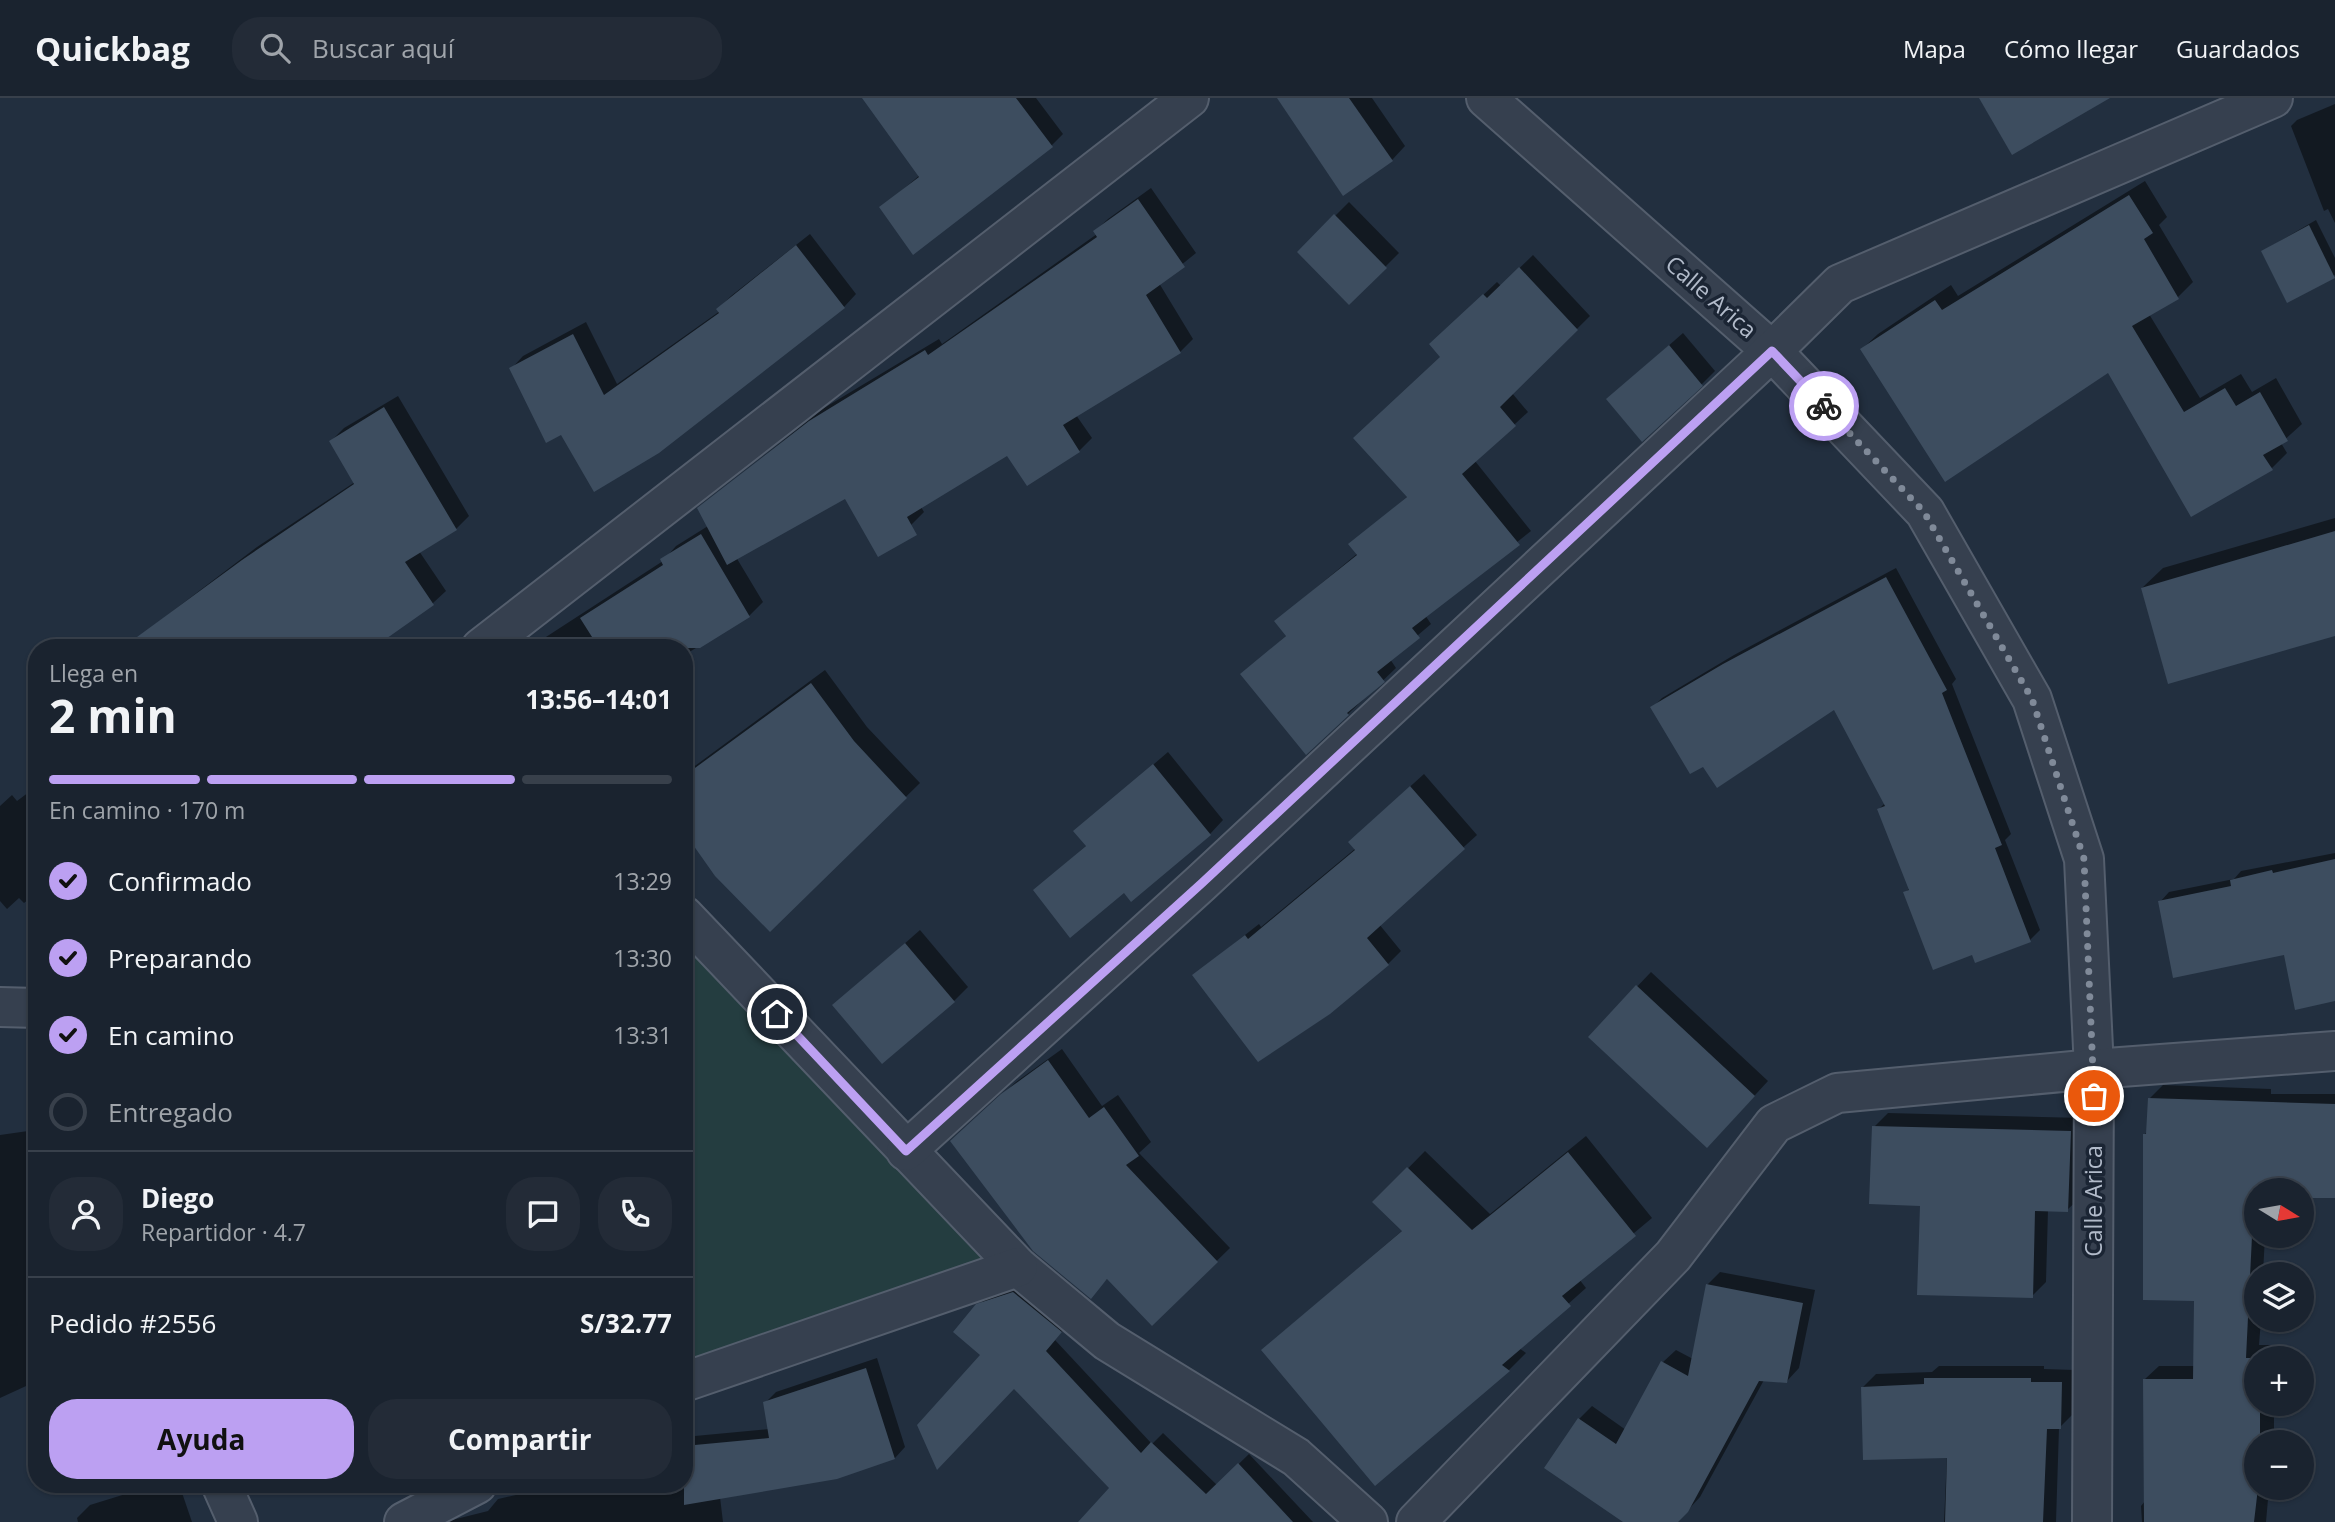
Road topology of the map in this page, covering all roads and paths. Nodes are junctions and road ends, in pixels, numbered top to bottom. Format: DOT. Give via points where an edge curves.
graph roads {
  1 [pos="1189,98"];
  2 [pos="1486,98"];
  3 [pos="2273,98"];
  4 [pos="1772,351"];
  5 [pos="493,639"];
  6 [pos="693,926"];
  7 [pos="0,1007"];
  8 [pos="28,1008"];
  9 [pos="2335,1051"];
  10 [pos="2094,1069"];
  11 [pos="906,1151"];
  12 [pos="1018,1267"];
  13 [pos="693,1379"];
  14 [pos="225,1493"];
  15 [pos="460,1493"];
  16 [pos="238,1522"];
  17 [pos="404,1522"];
  18 [pos="1368,1522"];
  19 [pos="1416,1522"];
  20 [pos="2092,1522"];
  1 -- 5 [label="street"];
  2 -- 4 [label="street, Calle Arica"];
  3 -- 4 [label="street" via="1840,284"];
  4 -- 10 [label="street, Calle Arica" via="1924,512 2032,699 2084,859"];
  4 -- 11 [label="street" via="1202,883"];
  6 -- 11 [label="street"];
  7 -- 8 [label="street"];
  9 -- 10 [label="street"];
  10 -- 19 [label="street" via="1837,1093 1774,1124 1673,1256"];
  10 -- 20 [label="street, Calle Arica"];
  11 -- 12 [label="street"];
  12 -- 13 [label="street"];
  12 -- 18 [label="street" via="1107,1341 1296,1457"];
  14 -- 16 [label="street"];
  15 -- 17 [label="street"];
}
